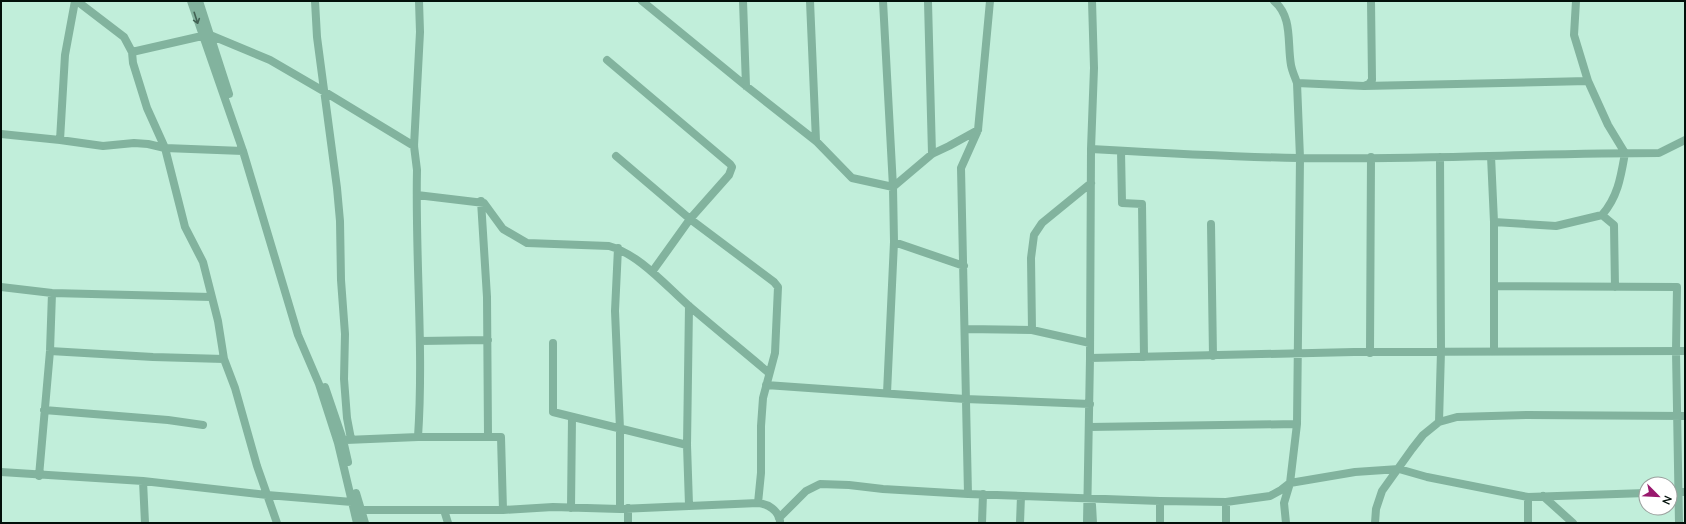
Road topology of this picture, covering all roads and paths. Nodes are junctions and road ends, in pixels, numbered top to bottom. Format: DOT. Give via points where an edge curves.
graph roads {
  1 [pos="76,1"];
  2 [pos="191,1"];
  3 [pos="199,1"];
  4 [pos="315,1"];
  5 [pos="419,1"];
  6 [pos="642,1"];
  7 [pos="743,1"];
  8 [pos="810,1"];
  9 [pos="883,1"];
  10 [pos="990,1"];
  11 [pos="1092,1"];
  12 [pos="1274,1"];
  13 [pos="1371,1"];
  14 [pos="1576,1"];
  15 [pos="928,2"];
  16 [pos="206,35"];
  17 [pos="132,52"];
  18 [pos="607,60"];
  19 [pos="1588,81"];
  20 [pos="1296,83"];
  21 [pos="746,86"];
  22 [pos="1364,86"];
  23 [pos="325,92"];
  24 [pos="978,130"];
  25 [pos="1,134"];
  26 [pos="60,140"];
  27 [pos="1685,140"];
  28 [pos="816,141"];
  29 [pos="414,146"];
  30 [pos="165,148"];
  31 [pos="1091,150"];
  32 [pos="243,151"];
  33 [pos="1121,151"];
  34 [pos="1625,153"];
  35 [pos="932,154"];
  36 [pos="616,156"];
  37 [pos="1491,156"];
  38 [pos="1371,157"];
  39 [pos="1440,157"];
  40 [pos="1300,158"];
  41 [pos="1091,183"];
  42 [pos="893,186"];
  43 [pos="416,195"];
  44 [pos="481,201"];
  45 [pos="1602,215"];
  46 [pos="690,220"];
  47 [pos="1494,222"];
  48 [pos="1211,224"];
  49 [pos="894,242"];
  50 [pos="618,248"];
  51 [pos="964,266"];
  52 [pos="652,272"];
  53 [pos="1494,286"];
  54 [pos="1,287"];
  55 [pos="1615,287"];
  56 [pos="52,293"];
  57 [pos="211,296"];
  58 [pos="689,306"];
  59 [pos="965,329"];
  60 [pos="1032,330"];
  61 [pos="488,340"];
  62 [pos="420,341"];
  63 [pos="553,343"];
  64 [pos="1090,343"];
  65 [pos="50,351"];
  66 [pos="1441,351"];
  67 [pos="1494,351"];
  68 [pos="1676,351"];
  69 [pos="1685,351"];
  70 [pos="1370,353"];
  71 [pos="1297,354"];
  72 [pos="1212,356"];
  73 [pos="1144,357"];
  74 [pos="1090,358"];
  75 [pos="224,359"];
  76 [pos="769,373"];
  77 [pos="766,385"];
  78 [pos="887,393"];
  79 [pos="965,399"];
  80 [pos="1090,404"];
  81 [pos="44,410"];
  82 [pos="1681,416"];
  83 [pos="572,417"];
  84 [pos="1439,422"];
  85 [pos="1297,424"];
  86 [pos="203,425"];
  87 [pos="1089,427"];
  88 [pos="620,429"];
  89 [pos="418,436"];
  90 [pos="488,436"];
  91 [pos="347,440"];
  92 [pos="687,445"];
  93 [pos="1399,469"];
  94 [pos="1,472"];
  95 [pos="39,476"];
  96 [pos="143,481"];
  97 [pos="1290,483"];
  98 [pos="1678,492"];
  99 [pos="1638,493"];
  100 [pos="968,494"];
  101 [pos="983,494"];
  102 [pos="267,495"];
  103 [pos="1021,496"];
  104 [pos="1543,496"];
  105 [pos="1528,497"];
  106 [pos="1088,498"];
  107 [pos="1160,501"];
  108 [pos="1226,502"];
  109 [pos="758,503"];
  110 [pos="689,505"];
  111 [pos="356,507"];
  112 [pos="571,508"];
  113 [pos="624,508"];
  114 [pos="444,510"];
  115 [pos="503,510"];
  116 [pos="780,520"];
  117 [pos="145,523"];
  118 [pos="277,523"];
  119 [pos="357,523"];
  120 [pos="364,523"];
  121 [pos="448,523"];
  122 [pos="628,523"];
  123 [pos="982,523"];
  124 [pos="1020,523"];
  125 [pos="1087,523"];
  126 [pos="1093,523"];
  127 [pos="1160,523"];
  128 [pos="1226,523"];
  129 [pos="1286,523"];
  130 [pos="1375,523"];
  131 [pos="1528,523"];
  132 [pos="1573,523"];
  133 [pos="1679,523"];
  1 -- 17 [label="street" via="124,37"];
  1 -- 26 [label="street" via="65,55"];
  2 -- 16 [label="street, one-way"];
  3 -- 16 [label="street"];
  4 -- 23 [label="street"];
  5 -- 29 [label="street" via="420,32"];
  6 -- 21 [label="street"];
  7 -- 21 [label="street"];
  8 -- 28 [label="street"];
  9 -- 42 [label="street"];
  10 -- 24 [label="street"];
  11 -- 31 [label="street" via="1094,68"];
  12 -- 20 [label="street" via="1280,6 1287,22 1291,66"];
  13 -- 22 [label="street" via="1372,80"];
  14 -- 19 [label="street" via="1574,35"];
  15 -- 35 [label="street"];
  16 -- 17 [label="street"];
  16 -- 23 [label="street" via="270,60"];
  16 -- 32 [label="street"];
  16 -- 91 [label="street" via="260,187 303,333"];
  17 -- 30 [label="street" via="147,108"];
  18 -- 46 [label="street" via="730,164 732,168 729,175"];
  19 -- 22 [label="street"];
  19 -- 34 [label="street" via="1608,125"];
  20 -- 22 [label="street"];
  20 -- 40 [label="street"];
  21 -- 28 [label="street"];
  23 -- 29 [label="street"];
  23 -- 91 [label="street" via="340,221"];
  24 -- 35 [label="street"];
  24 -- 51 [label="street" via="961,168"];
  25 -- 26 [label="street"];
  26 -- 30 [label="street" via="103,146 134,143"];
  27 -- 34 [label="street" via="1659,153"];
  28 -- 42 [label="street" via="852,178"];
  29 -- 43 [label="street" via="417,170"];
  30 -- 32 [label="street"];
  30 -- 57 [label="street" via="185,227 202,262"];
  31 -- 33 [label="street"];
  31 -- 41 [label="street"];
  32 -- 111 [label="street" via="298,335 319,384"];
  33 -- 40 [label="street"];
  33 -- 73 [label="street" via="1122,203 1142,204"];
  34 -- 37 [label="street"];
  34 -- 45 [label="street" via="1616,195"];
  35 -- 42 [label="street"];
  36 -- 46 [label="street"];
  37 -- 39 [label="street"];
  37 -- 47 [label="street"];
  38 -- 39 [label="street"];
  38 -- 40 [label="street"];
  38 -- 70 [label="street"];
  39 -- 66 [label="street"];
  40 -- 71 [label="street"];
  41 -- 60 [label="street" via="1042,223 1034,235 1031,258"];
  41 -- 64 [label="street"];
  42 -- 49 [label="street"];
  43 -- 44 [label="street"];
  43 -- 62 [label="street"];
  44 -- 50 [label="street" via="487,205 503,229 527,243"];
  44 -- 61 [label="street"];
  45 -- 47 [label="street" via="1556,226"];
  45 -- 55 [label="street" via="1614,225"];
  46 -- 52 [label="street"];
  46 -- 76 [label="street" via="778,287 775,352"];
  47 -- 53 [label="street"];
  48 -- 72 [label="street"];
  49 -- 51 [label="street"];
  49 -- 78 [label="street"];
  50 -- 52 [label="street"];
  50 -- 88 [label="street" via="615,311"];
  51 -- 59 [label="street"];
  52 -- 58 [label="street"];
  53 -- 55 [label="street"];
  53 -- 67 [label="street"];
  54 -- 56 [label="street"];
  55 -- 68 [label="street" via="1677,287"];
  56 -- 57 [label="street"];
  56 -- 65 [label="street"];
  57 -- 75 [label="street" via="218,320"];
  58 -- 76 [label="street"];
  58 -- 92 [label="street"];
  59 -- 60 [label="street"];
  59 -- 79 [label="street"];
  60 -- 64 [label="street"];
  61 -- 62 [label="street"];
  61 -- 90 [label="street"];
  62 -- 89 [label="street" via="421,404"];
  63 -- 83 [label="street" via="553,412"];
  64 -- 74 [label="street"];
  65 -- 75 [label="street"];
  65 -- 81 [label="street"];
  66 -- 67 [label="street"];
  66 -- 70 [label="street"];
  66 -- 84 [label="street"];
  67 -- 68 [label="street"];
  68 -- 69 [label="street"];
  68 -- 82 [label="street"];
  70 -- 71 [label="street"];
  71 -- 72 [label="street"];
  71 -- 85 [label="street"];
  72 -- 73 [label="street"];
  73 -- 74 [label="street"];
  74 -- 80 [label="street"];
  75 -- 102 [label="street"];
  76 -- 77 [label="street"];
  77 -- 78 [label="street"];
  77 -- 109 [label="street" via="761,426"];
  78 -- 79 [label="street"];
  79 -- 80 [label="street"];
  79 -- 100 [label="street"];
  80 -- 87 [label="street"];
  81 -- 86 [label="street"];
  81 -- 95 [label="street"];
  82 -- 84 [label="street" via="1519,415 1457,417"];
  82 -- 98 [label="street"];
  83 -- 88 [label="street"];
  83 -- 112 [label="street"];
  84 -- 93 [label="street" via="1423,435"];
  85 -- 87 [label="street"];
  85 -- 97 [label="street"];
  87 -- 106 [label="street"];
  88 -- 92 [label="street"];
  88 -- 113 [label="street"];
  89 -- 90 [label="street"];
  89 -- 91 [label="street"];
  90 -- 115 [label="street" via="502,437"];
  91 -- 111 [label="street"];
  92 -- 110 [label="street"];
  93 -- 97 [label="street" via="1355,472"];
  93 -- 105 [label="street" via="1461,485"];
  93 -- 130 [label="street" via="1378,499"];
  94 -- 95 [label="street"];
  95 -- 96 [label="street"];
  96 -- 102 [label="street"];
  96 -- 117 [label="street"];
  97 -- 108 [label="street" via="1270,496"];
  97 -- 129 [label="street" via="1284,503"];
  98 -- 133 [label="street"];
  99 -- 104 [label="street"];
  100 -- 101 [label="street"];
  100 -- 116 [label="street" via="820,484 806,491"];
  101 -- 103 [label="street"];
  101 -- 123 [label="street"];
  102 -- 111 [label="street"];
  102 -- 118 [label="street"];
  103 -- 106 [label="street"];
  103 -- 124 [label="street"];
  104 -- 105 [label="street"];
  104 -- 132 [label="street"];
  105 -- 131 [label="street"];
  106 -- 107 [label="street"];
  106 -- 125 [label="street"];
  106 -- 126 [label="street" via="1092,505"];
  107 -- 108 [label="street"];
  107 -- 127 [label="street"];
  108 -- 128 [label="street"];
  109 -- 110 [label="street"];
  109 -- 116 [label="street" via="764,503 775,510"];
  110 -- 113 [label="street"];
  111 -- 114 [label="street"];
  111 -- 119 [label="street"];
  111 -- 120 [label="street"];
  112 -- 113 [label="street"];
  112 -- 115 [label="street"];
  113 -- 122 [label="street"];
  114 -- 115 [label="street"];
  114 -- 121 [label="street"];
}
